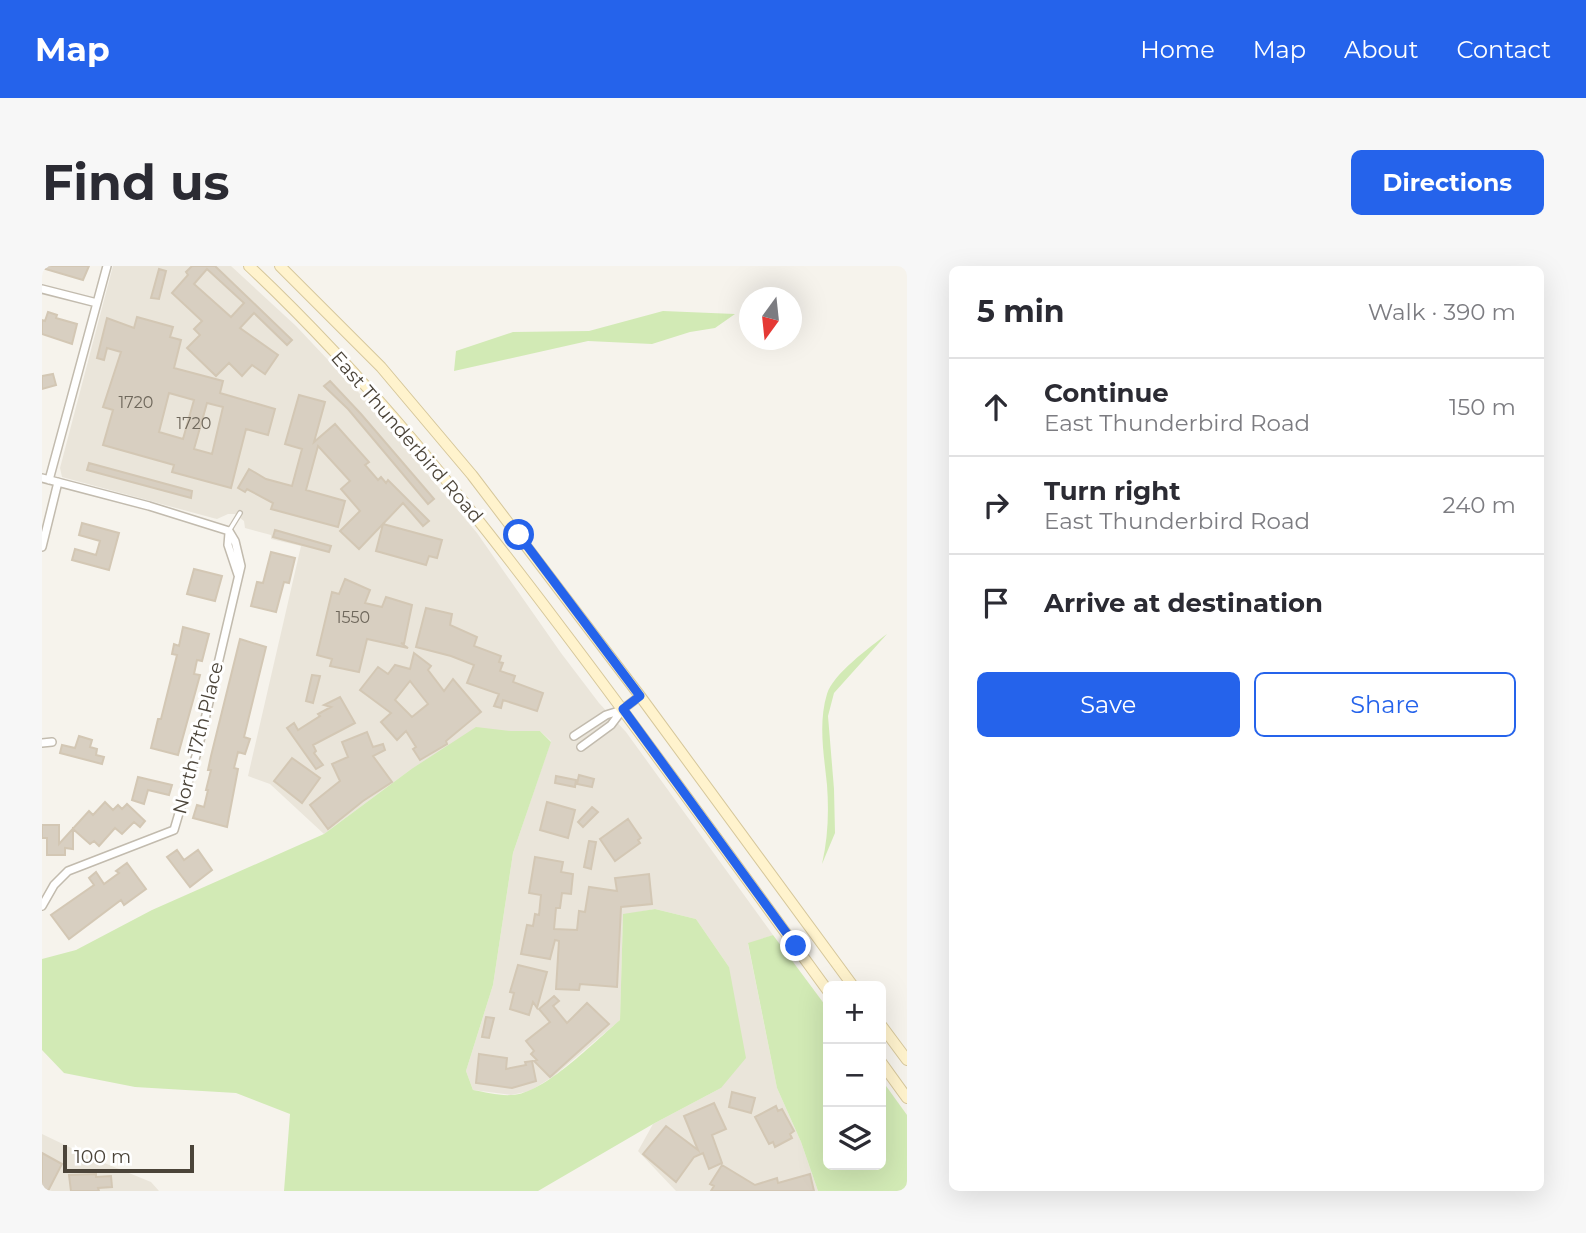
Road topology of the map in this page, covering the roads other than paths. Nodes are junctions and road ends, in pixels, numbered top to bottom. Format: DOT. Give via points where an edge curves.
graph roads {
  1 [pos="107,266"];
  2 [pos="249,266"];
  3 [pos="280,266"];
  4 [pos="42,289"];
  5 [pos="97,303"];
  6 [pos="45,479"];
  7 [pos="58,482"];
  8 [pos="240,513"];
  9 [pos="229,531"];
  10 [pos="42,547"];
  11 [pos="640,696"];
  12 [pos="623,709"];
  13 [pos="573,736"];
  14 [pos="52,742"];
  15 [pos="42,743"];
  16 [pos="580,747"];
  17 [pos="42,906"];
  18 [pos="849,981"];
  19 [pos="823,984"];
  20 [pos="886,1031"];
  21 [pos="907,1060"];
  22 [pos="886,1069"];
  23 [pos="907,1098"];
  1 -- 5 [label="street"];
  2 -- 12 [label="main road, East Thunderbird Road" via="408,432"];
  3 -- 11 [label="main road, East Thunderbird Road" via="372,358 464,465"];
  4 -- 5 [label="street"];
  5 -- 6 [label="street"];
  6 -- 7 [label="street"];
  7 -- 9 [label="street"];
  7 -- 10 [label="street"];
  8 -- 9 [label="lane"];
  9 -- 17 [label="street, North 17th Place" via="228,545 238,576 174,830 68,871"];
  11 -- 12 [label="street"];
  11 -- 18 [label="main road, East Thunderbird Road"];
  12 -- 13 [label="street"];
  12 -- 16 [label="street" via="611,725"];
  12 -- 19 [label="main road, East Thunderbird Road"];
  14 -- 15 [label="street"];
  20 -- 21 [label="main road"];
  22 -- 23 [label="main road"];
}
